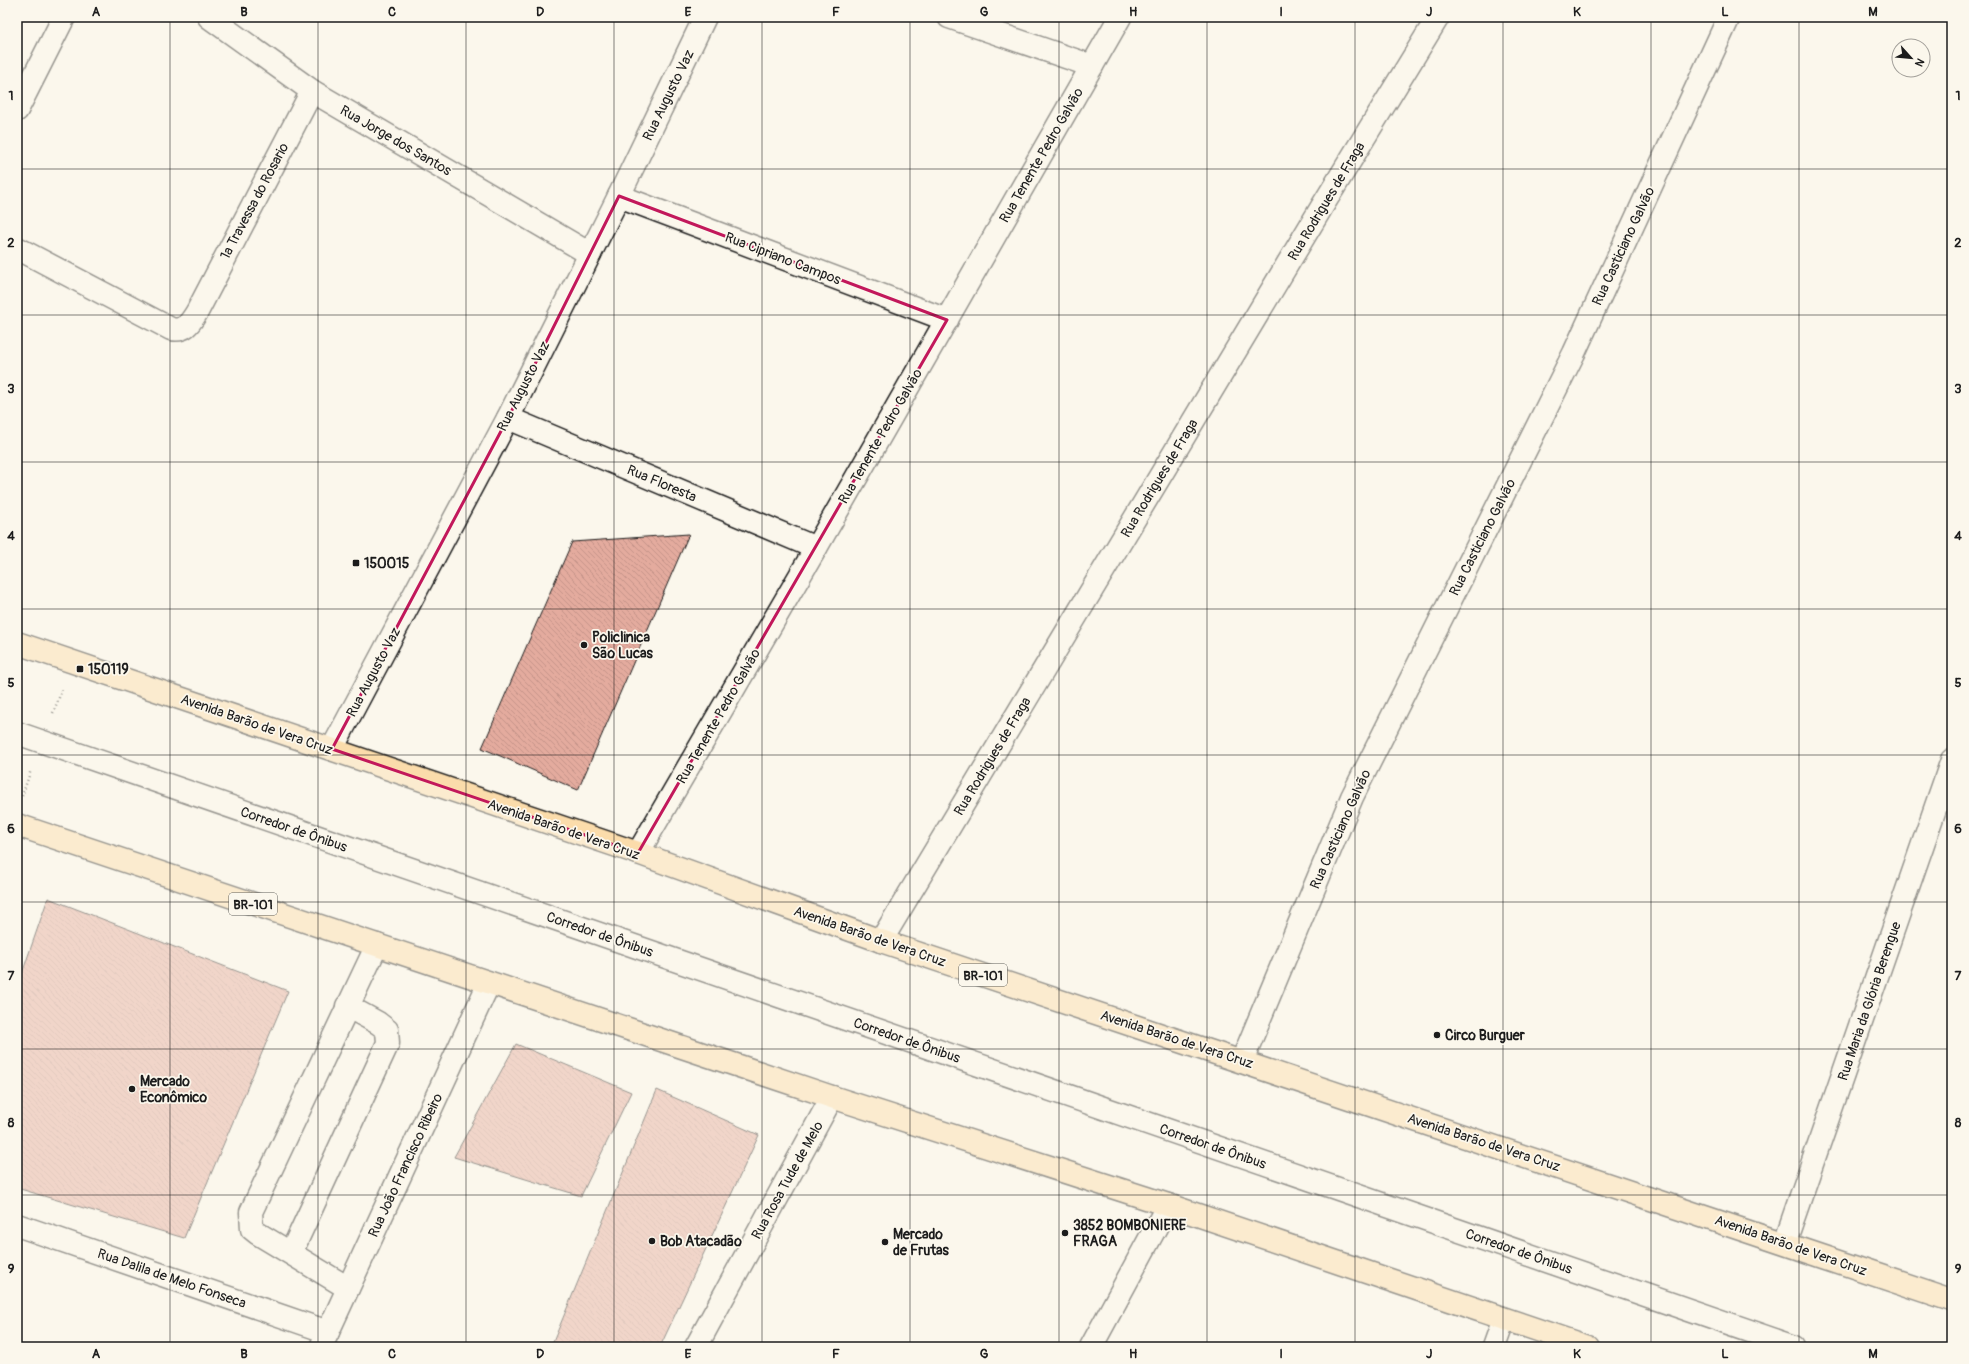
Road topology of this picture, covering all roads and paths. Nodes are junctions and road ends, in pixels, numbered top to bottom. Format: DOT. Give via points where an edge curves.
graph roads {
  1 [pos="64,17"];
  2 [pos="209,17"];
  3 [pos="706,17"];
  4 [pos="949,17"];
  5 [pos="1120,17"];
  6 [pos="1438,17"];
  7 [pos="1729,17"];
  8 [pos="1092,66"];
  9 [pos="312,91"];
  10 [pos="17,110"];
  11 [pos="620,196"];
  12 [pos="17,248"];
  13 [pos="590,254"];
  14 [pos="947,320"];
  15 [pos="508,418"];
  16 [pos="816,548"];
  17 [pos="17,642"];
  18 [pos="17,733"];
  19 [pos="332,749"];
  20 [pos="1952,760"];
  21 [pos="17,825"];
  22 [pos="638,854"];
  23 [pos="881,941"];
  24 [pos="377,945"];
  25 [pos="489,983"];
  26 [pos="347,1006"];
  27 [pos="1242,1061"];
  28 [pos="832,1097"];
  29 [pos="1168,1205"];
  30 [pos="17,1225"];
  31 [pos="1785,1242"];
  32 [pos="291,1253"];
  33 [pos="348,1288"];
  34 [pos="1952,1300"];
  35 [pos="1504,1319"];
  36 [pos="324,1340"];
  37 [pos="696,1347"];
  38 [pos="1091,1347"];
  39 [pos="1494,1347"];
  40 [pos="1588,1347"];
  41 [pos="1796,1347"];
  1 -- 10 [label="street"];
  2 -- 9 [label="street, Rua Jorge dos Santos"];
  3 -- 11 [label="street, Rua Augusto Vaz"];
  4 -- 8 [label="street"];
  5 -- 8 [label="street, Rua Tenente Pedro Galvão"];
  6 -- 23 [label="street, Rua Rodrigues de Fraga"];
  7 -- 27 [label="street, Rua Casticiano Galvão" via="1574,353 1352,797"];
  8 -- 14 [label="street, Rua Tenente Pedro Galvão"];
  9 -- 12 [label="street, 1ª Travessa do Rosario" via="197,312 185,328 171,329"];
  9 -- 13 [label="street, Rua Jorge dos Santos"];
  11 -- 13 [label="street, Rua Augusto Vaz"];
  11 -- 14 [label="street, Rua Cipriano Campos"];
  13 -- 15 [label="street, Rua Augusto Vaz"];
  14 -- 16 [label="street, Rua Tenente Pedro Galvão"];
  15 -- 16 [label="street, Rua Floresta"];
  15 -- 19 [label="street, Rua Augusto Vaz"];
  16 -- 22 [label="street, Rua Tenente Pedro Galvão"];
  17 -- 19 [label="highway, Avenida Barão de Vera Cruz / BR-101"];
  18 -- 41 [label="street, Corredor de Ônibus"];
  19 -- 22 [label="highway, Avenida Barão de Vera Cruz / BR-101"];
  20 -- 31 [label="street, Rua Maria da Glória Berengue"];
  21 -- 24 [label="highway, BR-101"];
  22 -- 23 [label="highway, Avenida Barão de Vera Cruz / BR-101"];
  23 -- 27 [label="highway, Avenida Barão de Vera Cruz / BR-101"];
  24 -- 25 [label="highway, BR-101"];
  24 -- 26 [label="street"];
  25 -- 28 [label="highway, BR-101"];
  25 -- 33 [label="street, Rua João Francisco Ribeiro"];
  26 -- 32 [label="street" via="251,1212 252,1229"];
  26 -- 32 [label="street" via="387,1030 388,1043"];
  27 -- 31 [label="highway, Avenida Barão de Vera Cruz / BR-101"];
  28 -- 29 [label="highway, BR-101"];
  28 -- 37 [label="street, Rua Rosa Tude de Melo"];
  29 -- 35 [label="highway, BR-101"];
  29 -- 38 [label="street"];
  30 -- 36 [label="street, Rua Dalila de Melo Fonseca"];
  31 -- 34 [label="highway, Avenida Barão de Vera Cruz / BR-101"];
  32 -- 33 [label="street"];
  33 -- 36 [label="street, Rua João Francisco Ribeiro"];
  35 -- 39 [label="street"];
  35 -- 40 [label="highway, BR-101"];
}
